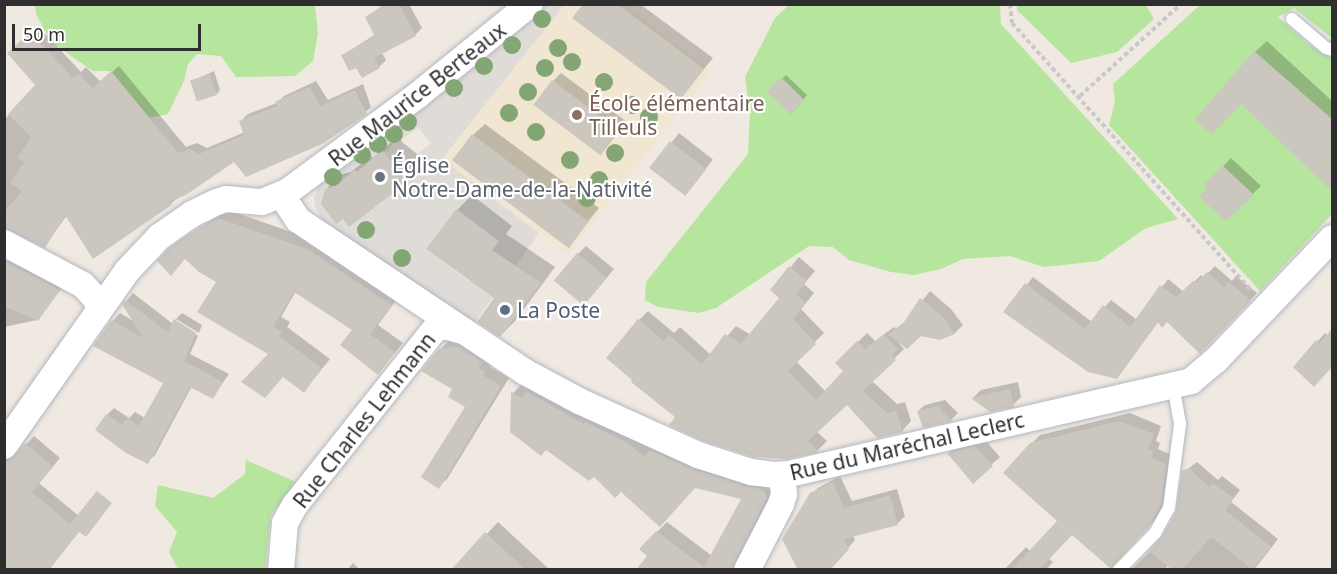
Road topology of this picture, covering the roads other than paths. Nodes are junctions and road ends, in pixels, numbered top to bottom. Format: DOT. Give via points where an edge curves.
graph roads {
  1 [pos="514,10"];
  2 [pos="1292,19"];
  3 [pos="1332,50"];
  4 [pos="282,196"];
  5 [pos="159,237"];
  6 [pos="4,243"];
  7 [pos="1329,248"];
  8 [pos="67,277"];
  9 [pos="424,306"];
  10 [pos="96,315"];
  11 [pos="459,330"];
  12 [pos="430,334"];
  13 [pos="1173,386"];
  14 [pos="4,446"];
  15 [pos="782,475"];
  16 [pos="281,570"];
  17 [pos="747,570"];
  18 [pos="1119,570"];
  1 -- 4 [label="street, Rue Maurice Berteaux"];
  2 -- 3 [label="lane"];
  4 -- 5 [label="street" via="262,202 226,199 192,214"];
  4 -- 9 [label="street, Rue du Maréchal Leclerc" via="298,220"];
  5 -- 8 [label="street" via="100,278"];
  5 -- 10 [label="street" via="127,271"];
  6 -- 8 [label="street"];
  7 -- 13 [label="street, Rue du Maréchal Leclerc" via="1266,306 1202,374"];
  8 -- 10 [label="street" via="90,291 98,305"];
  9 -- 11 [label="street, Rue du Maréchal Leclerc"];
  9 -- 12 [label="street" via="432,318"];
  10 -- 14 [label="street"];
  11 -- 12 [label="street, Rue Charles Lehmann" via="442,326"];
  11 -- 15 [label="street, Rue du Maréchal Leclerc" via="525,372 668,442 727,465"];
  12 -- 16 [label="street, Rue Charles Lehmann" via="295,505 285,523"];
  13 -- 15 [label="street, Rue du Maréchal Leclerc"];
  13 -- 18 [label="lane" via="1180,424 1169,508 1155,533"];
  15 -- 17 [label="street" via="781,504"];
}
